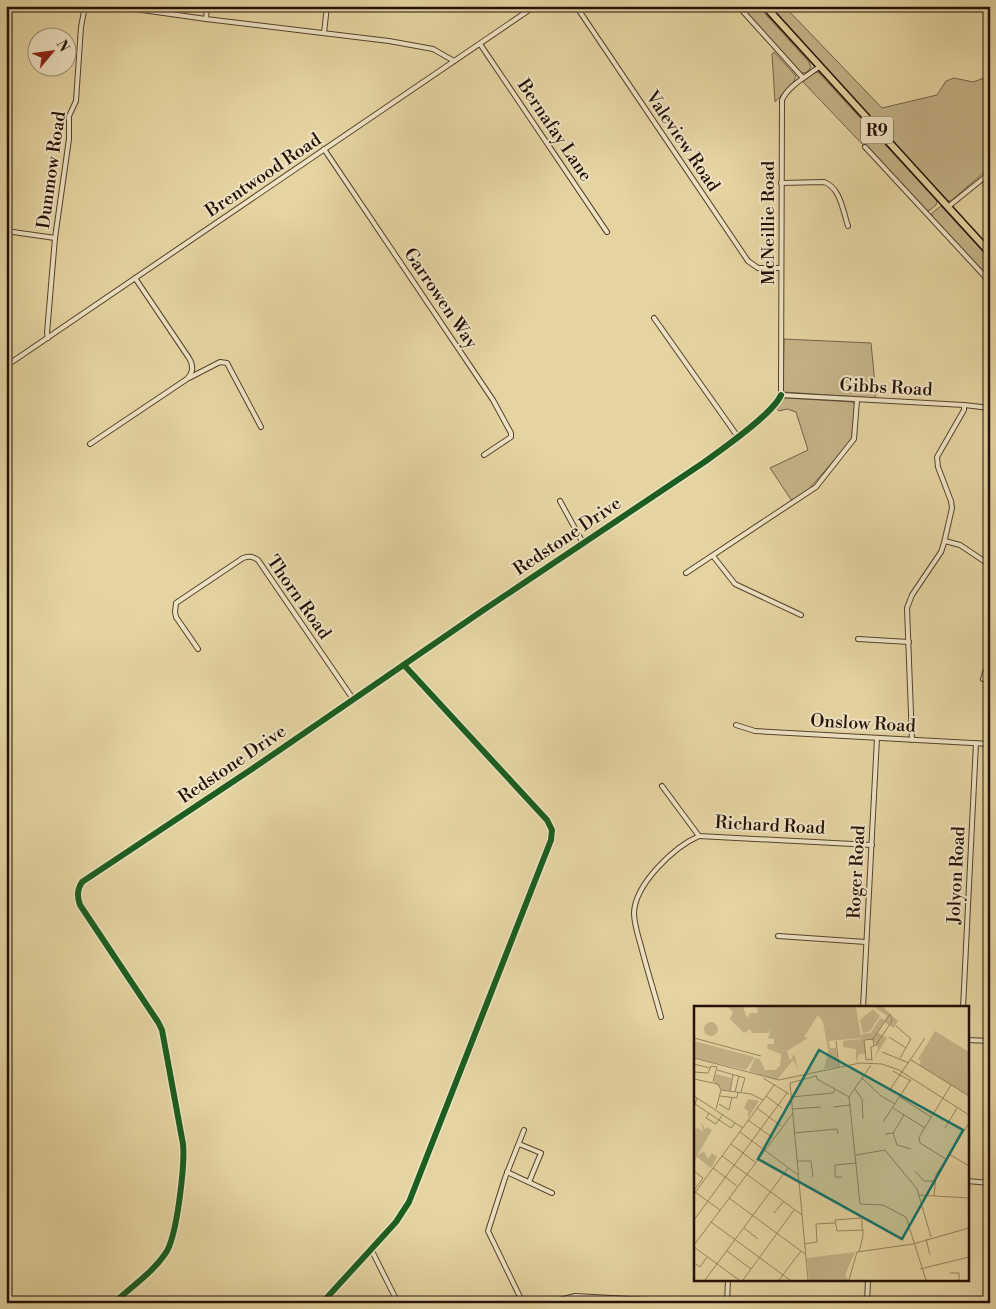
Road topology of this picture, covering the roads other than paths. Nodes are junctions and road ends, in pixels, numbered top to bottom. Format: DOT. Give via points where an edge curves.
graph roads {
  1 [pos="85,6"];
  2 [pos="114,6"];
  3 [pos="207,6"];
  4 [pos="326,6"];
  5 [pos="535,6"];
  6 [pos="576,6"];
  7 [pos="738,6"];
  8 [pos="765,6"];
  9 [pos="206,19"];
  10 [pos="324,33"];
  11 [pos="480,44"];
  12 [pos="454,61"];
  13 [pos="818,67"];
  14 [pos="803,78"];
  15 [pos="865,147"];
  16 [pos="324,149"];
  17 [pos="990,173"];
  18 [pos="781,183"];
  19 [pos="949,206"];
  20 [pos="848,226"];
  21 [pos="6,231"];
  22 [pos="607,232"];
  23 [pos="55,238"];
  24 [pos="990,253"];
  25 [pos="782,268"];
  26 [pos="135,278"];
  27 [pos="990,282"];
  28 [pos="654,318"];
  29 [pos="48,338"];
  30 [pos="6,366"];
  31 [pos="187,379"];
  32 [pos="781,395"];
  33 [pos="857,400"];
  34 [pos="964,405"];
  35 [pos="990,408"];
  36 [pos="261,428"];
  37 [pos="738,437"];
  38 [pos="90,444"];
  39 [pos="484,455"];
  40 [pos="560,501"];
  41 [pos="945,541"];
  42 [pos="583,543"];
  43 [pos="713,556"];
  44 [pos="990,565"];
  45 [pos="686,573"];
  46 [pos="801,615"];
  47 [pos="858,639"];
  48 [pos="909,642"];
  49 [pos="198,649"];
  50 [pos="404,665"];
  51 [pos="990,666"];
  52 [pos="983,678"];
  53 [pos="353,699"];
  54 [pos="736,725"];
  55 [pos="877,738"];
  56 [pos="912,740"];
  57 [pos="976,744"];
  58 [pos="990,744"];
  59 [pos="662,786"];
  60 [pos="699,836"];
  61 [pos="872,845"];
  62 [pos="778,936"];
  63 [pos="866,942"];
  64 [pos="863,1006"];
  65 [pos="962,1006"];
  66 [pos="661,1017"];
  67 [pos="968,1040"];
  68 [pos="990,1041"];
  69 [pos="524,1130"];
  70 [pos="519,1144"];
  71 [pos="508,1172"];
  72 [pos="968,1181"];
  73 [pos="530,1182"];
  74 [pos="990,1183"];
  75 [pos="552,1193"];
  76 [pos="371,1250"];
  77 [pos="728,1282"];
  78 [pos="868,1282"];
  79 [pos="114,1303"];
  80 [pos="322,1303"];
  81 [pos="398,1303"];
  82 [pos="523,1303"];
  83 [pos="548,1303"];
  84 [pos="704,1303"];
  85 [pos="726,1303"];
  86 [pos="867,1303"];
  1 -- 23 [label="street, Dunmow Road" via="76,101 69,116 69,139"];
  2 -- 9 [label="street"];
  3 -- 9 [label="street"];
  4 -- 10 [label="street"];
  5 -- 11 [label="street, Brentwood Road"];
  6 -- 25 [label="street, Valeview Road" via="748,261 758,268"];
  7 -- 14 [label="street"];
  8 -- 13 [label="highway, R9"];
  9 -- 10 [label="street"];
  10 -- 12 [label="street" via="425,47"];
  11 -- 12 [label="street, Brentwood Road"];
  11 -- 22 [label="street, Bernafay Lane"];
  12 -- 16 [label="street, Brentwood Road"];
  13 -- 14 [label="street, McNeillie Road"];
  13 -- 19 [label="highway, R9"];
  14 -- 18 [label="street, McNeillie Road" via="782,100"];
  15 -- 27 [label="street"];
  16 -- 26 [label="street, Brentwood Road"];
  16 -- 39 [label="street, Garrowen Way" via="512,432 511,437"];
  17 -- 19 [label="street"];
  18 -- 20 [label="street" via="830,184"];
  18 -- 25 [label="street, McNeillie Road"];
  19 -- 24 [label="highway, R9"];
  21 -- 23 [label="street"];
  23 -- 29 [label="street, Dunmow Road"];
  25 -- 32 [label="street, McNeillie Road"];
  26 -- 29 [label="street, Brentwood Road"];
  26 -- 31 [label="street" via="191,361 192,373"];
  28 -- 37 [label="street"];
  29 -- 30 [label="street, Brentwood Road"];
  31 -- 36 [label="street" via="220,362 227,363"];
  31 -- 38 [label="street"];
  32 -- 33 [label="street, Gibbs Road"];
  32 -- 37 [label="street, Redstone Drive"];
  33 -- 34 [label="street, Gibbs Road"];
  33 -- 43 [label="street" via="854,438 816,487"];
  34 -- 35 [label="street, Gibbs Road"];
  34 -- 41 [label="street" via="937,457 952,508"];
  37 -- 42 [label="street, Redstone Drive"];
  40 -- 42 [label="street"];
  41 -- 44 [label="street" via="960,545"];
  41 -- 48 [label="street" via="909,601"];
  42 -- 50 [label="street, Redstone Drive"];
  43 -- 45 [label="street"];
  43 -- 46 [label="street" via="735,584"];
  47 -- 48 [label="street"];
  48 -- 56 [label="street"];
  49 -- 53 [label="street, Thorn Road" via="176,618 176,603 242,558 254,557"];
  50 -- 53 [label="street, Redstone Drive"];
  50 -- 76 [label="street" via="547,820 552,834 411,1197 396,1222"];
  51 -- 52 [label="street"];
  53 -- 79 [label="street, Redstone Drive" via="252,770 87,878 79,887 80,905 158,1022 165,1041 184,1149 176,1217 167,1252"];
  54 -- 55 [label="street, Onslow Road" via="755,731"];
  55 -- 56 [label="street, Onslow Road"];
  55 -- 61 [label="street, Roger Road"];
  56 -- 57 [label="street, Onslow Road"];
  57 -- 58 [label="street, Onslow Road"];
  57 -- 65 [label="street, Jolyon Road"];
  59 -- 60 [label="street, Richard Road"];
  60 -- 61 [label="street, Richard Road"];
  60 -- 66 [label="street" via="662,863 635,905 635,922"];
  61 -- 63 [label="street, Roger Road"];
  62 -- 63 [label="street"];
  63 -- 64 [label="street, Roger Road"];
  67 -- 68 [label="street"];
  69 -- 70 [label="street"];
  70 -- 71 [label="street"];
  70 -- 73 [label="street" via="541,1153"];
  71 -- 73 [label="street"];
  71 -- 82 [label="street" via="488,1231"];
  72 -- 74 [label="street"];
  73 -- 75 [label="street"];
  76 -- 80 [label="street"];
  76 -- 81 [label="street"];
  77 -- 85 [label="street"];
  78 -- 86 [label="street"];
  83 -- 84 [label="street" via="575,1296"];
}
